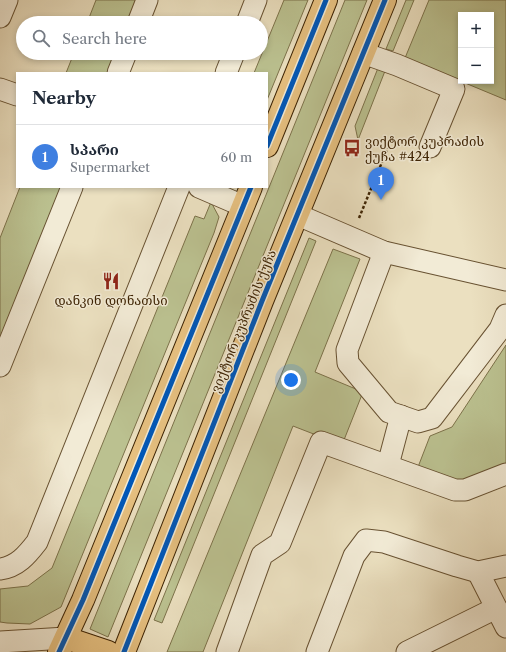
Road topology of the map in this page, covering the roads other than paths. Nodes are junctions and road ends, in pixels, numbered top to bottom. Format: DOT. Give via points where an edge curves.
graph roads {
  1 [pos="7,0"];
  2 [pos="147,0"];
  3 [pos="256,0"];
  4 [pos="326,0"];
  5 [pos="385,0"];
  6 [pos="141,16"];
  7 [pos="250,16"];
  8 [pos="0,17"];
  9 [pos="364,53"];
  10 [pos="123,60"];
  11 [pos="231,60"];
  12 [pos="118,72"];
  13 [pos="226,72"];
  14 [pos="0,89"];
  15 [pos="16,95"];
  16 [pos="268,144"];
  17 [pos="430,147"];
  18 [pos="72,188"];
  19 [pos="178,188"];
  20 [pos="204,188"];
  21 [pos="247,196"];
  22 [pos="298,215"];
  23 [pos="384,252"];
  24 [pos="506,280"];
  25 [pos="506,315"];
  26 [pos="0,366"];
  27 [pos="401,416"];
  28 [pos="388,465"];
  29 [pos="506,474"];
  30 [pos="506,566"];
  31 [pos="0,569"];
  32 [pos="478,572"];
  33 [pos="496,608"];
  34 [pos="506,627"];
  35 [pos="0,642"];
  36 [pos="62,645"];
  37 [pos="108,652"];
  38 [pos="124,652"];
  39 [pos="227,652"];
  40 [pos="318,652"];
  41 [pos="407,652"];
  1 -- 8 [label="street"];
  2 -- 6 [label="street"];
  3 -- 7 [label="street"];
  4 -- 16 [label="main road"];
  5 -- 9 [label="main road, ვიქტორ კუპრაძის ქუჩა"];
  9 -- 17 [label="street" via="454,90"];
  9 -- 22 [label="main road, ვიქტორ კუპრაძის ქუჩა"];
  10 -- 12 [label="street"];
  11 -- 13 [label="street"];
  14 -- 15 [label="street"];
  18 -- 26 [label="street"];
  19 -- 31 [label="street" via="37,542 23,560"];
  20 -- 21 [label="street"];
  21 -- 36 [label="main road"];
  22 -- 23 [label="street"];
  22 -- 38 [label="main road, ვიქტორ კუპრაძის ქუჩა"];
  23 -- 24 [label="street"];
  23 -- 27 [label="street" via="347,350 348,363 389,412"];
  25 -- 27 [label="street" via="500,329 432,418 418,422"];
  27 -- 28 [label="street"];
  28 -- 29 [label="street" via="455,490 465,490"];
  28 -- 39 [label="street" via="321,442 280,543 262,555"];
  30 -- 32 [label="street"];
  32 -- 33 [label="street"];
  32 -- 40 [label="street" via="384,542 366,540 354,556"];
  33 -- 34 [label="street"];
  33 -- 41 [label="street"];
  35 -- 36 [label="street"];
  36 -- 37 [label="main road"];
}
